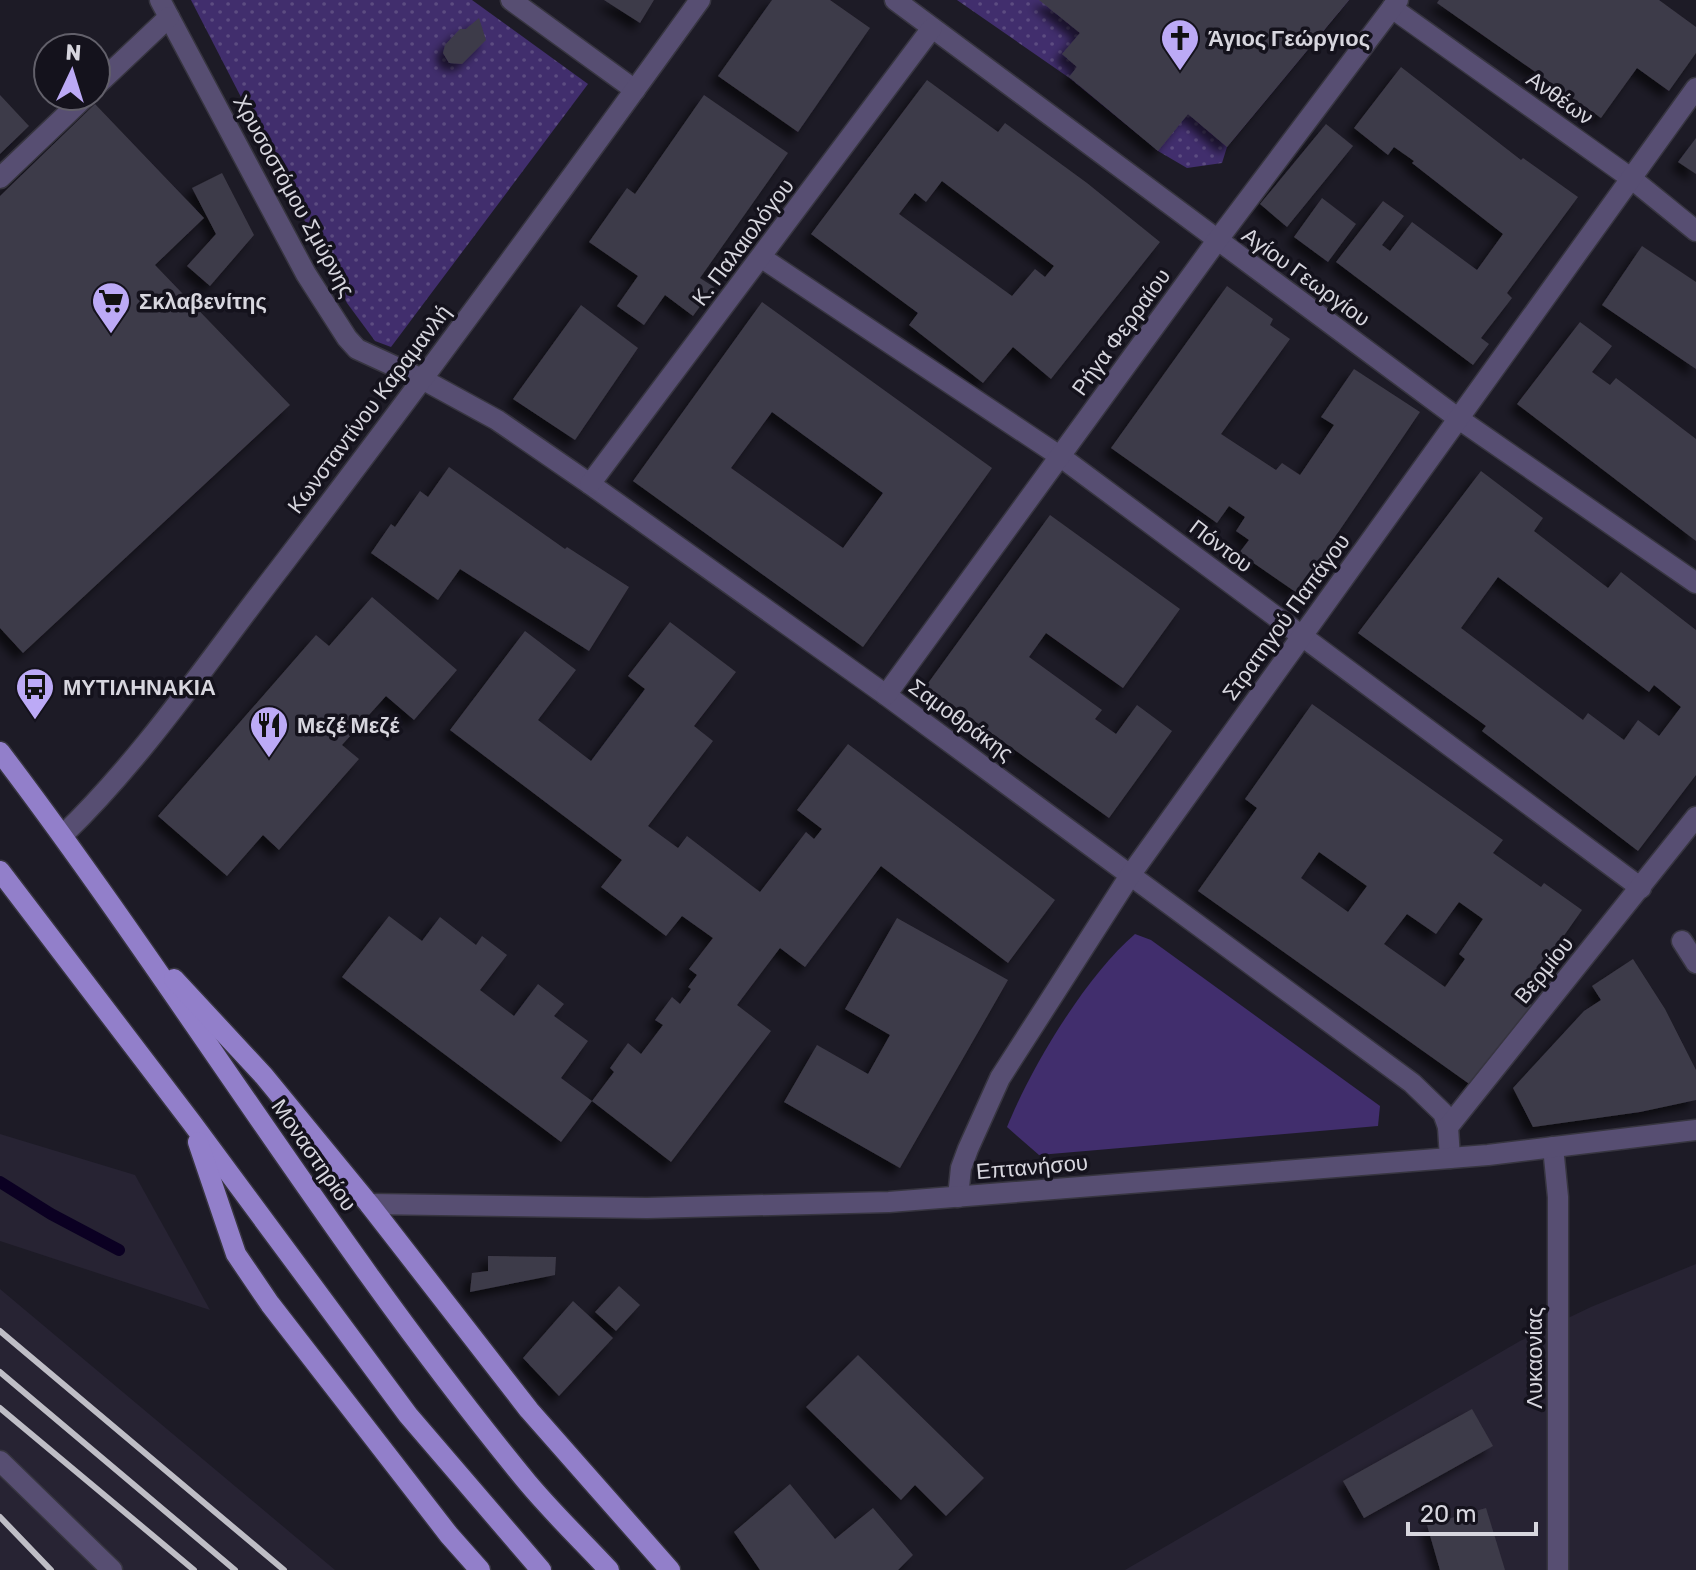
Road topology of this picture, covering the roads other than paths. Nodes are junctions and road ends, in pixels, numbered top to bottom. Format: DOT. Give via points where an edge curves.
graph roads {
  1 [pos="511,0"];
  2 [pos="700,0"];
  3 [pos="895,0"];
  4 [pos="1395,4"];
  5 [pos="164,8"];
  6 [pos="932,28"];
  7 [pos="112,68"];
  8 [pos="1696,88"];
  9 [pos="635,90"];
  10 [pos="69,112"];
  11 [pos="0,178"];
  12 [pos="1632,179"];
  13 [pos="1696,231"];
  14 [pos="1216,242"];
  15 [pos="762,258"];
  16 [pos="422,379"];
  17 [pos="1459,419"];
  18 [pos="1061,457"];
  19 [pos="590,484"];
  20 [pos="1696,583"];
  21 [pos="1303,636"];
  22 [pos="886,695"];
  23 [pos="0,752"];
  24 [pos="1696,817"];
  25 [pos="63,835"];
  26 [pos="0,871"];
  27 [pos="1131,874"];
  28 [pos="1641,888"];
  29 [pos="1682,941"];
  30 [pos="1696,963"];
  31 [pos="155,965"];
  32 [pos="192,1123"];
  33 [pos="1448,1127"];
  34 [pos="1696,1130"];
  35 [pos="1553,1147"];
  36 [pos="1450,1158"];
  37 [pos="958,1197"];
  38 [pos="369,1204"];
  39 [pos="0,1461"];
  40 [pos="112,1570"];
  41 [pos="480,1570"];
  42 [pos="541,1570"];
  43 [pos="609,1570"];
  44 [pos="670,1570"];
  45 [pos="1558,1570"];
  1 -- 9 [label="street"];
  2 -- 9 [label="street, Κωνσταντίνου Καραμανλή"];
  3 -- 6 [label="street, Αγίου Γεωργίου"];
  4 -- 12 [label="street, Ανθέων"];
  4 -- 14 [label="street, Ρήγα Φερραίου"];
  5 -- 7 [label="street"];
  5 -- 16 [label="street, Χρυσοστόμου Σμύρνης" via="298,260 347,338 371,357"];
  6 -- 14 [label="street, Αγίου Γεωργίου"];
  6 -- 15 [label="street, Κ. Παλαιολόγου"];
  8 -- 12 [label="street, Στρατηγού Παπάγου"];
  9 -- 16 [label="street, Κωνσταντίνου Καραμανλή"];
  10 -- 11 [label="street"];
  12 -- 13 [label="street, Ανθέων"];
  12 -- 17 [label="street, Στρατηγού Παπάγου"];
  14 -- 17 [label="street, Αγίου Γεωργίου"];
  14 -- 18 [label="street, Ρήγα Φερραίου"];
  15 -- 18 [label="street, Πόντου"];
  15 -- 19 [label="street, Κ. Παλαιολόγου"];
  16 -- 19 [label="street, Σαμοθράκης" via="497,420"];
  16 -- 25 [label="street, Κωνσταντίνου Καραμανλή" via="162,722"];
  17 -- 20 [label="street, Αγίου Γεωργίου"];
  17 -- 21 [label="street, Στρατηγού Παπάγου"];
  18 -- 21 [label="street, Πόντου"];
  18 -- 22 [label="street, Ρήγα Φερραίου"];
  19 -- 22 [label="street, Σαμοθράκης"];
  21 -- 27 [label="street, Στρατηγού Παπάγου"];
  21 -- 28 [label="street, Πόντου"];
  22 -- 27 [label="street, Σαμοθράκης"];
  23 -- 25 [label="main road, Μοναστηρίου"];
  24 -- 28 [label="street, Βερμίου"];
  25 -- 31 [label="main road, Μοναστηρίου"];
  26 -- 32 [label="main road"];
  27 -- 33 [label="street, Σαμοθράκης" via="1412,1083 1443,1113"];
  27 -- 37 [label="street, Στρατηγού Παπάγου" via="1000,1078 961,1168"];
  28 -- 33 [label="street, Βερμίου"];
  29 -- 30 [label="street"];
  31 -- 38 [label="main road" via="197,1001"];
  31 -- 43 [label="main road, Μοναστηρίου" via="454,1390 529,1484"];
  32 -- 41 [label="main road" via="236,1254"];
  32 -- 42 [label="main road" via="446,1462"];
  33 -- 36 [label="street"];
  34 -- 35 [label="street, Επτανήσου"];
  35 -- 36 [label="street, Επτανήσου"];
  35 -- 45 [label="street, Λυκαονίας" via="1558,1197"];
  36 -- 37 [label="street, Επτανήσου"];
  37 -- 38 [label="street, Επτανήσου" via="722,1208"];
  38 -- 44 [label="main road" via="529,1410"];
  39 -- 40 [label="street"];
}
